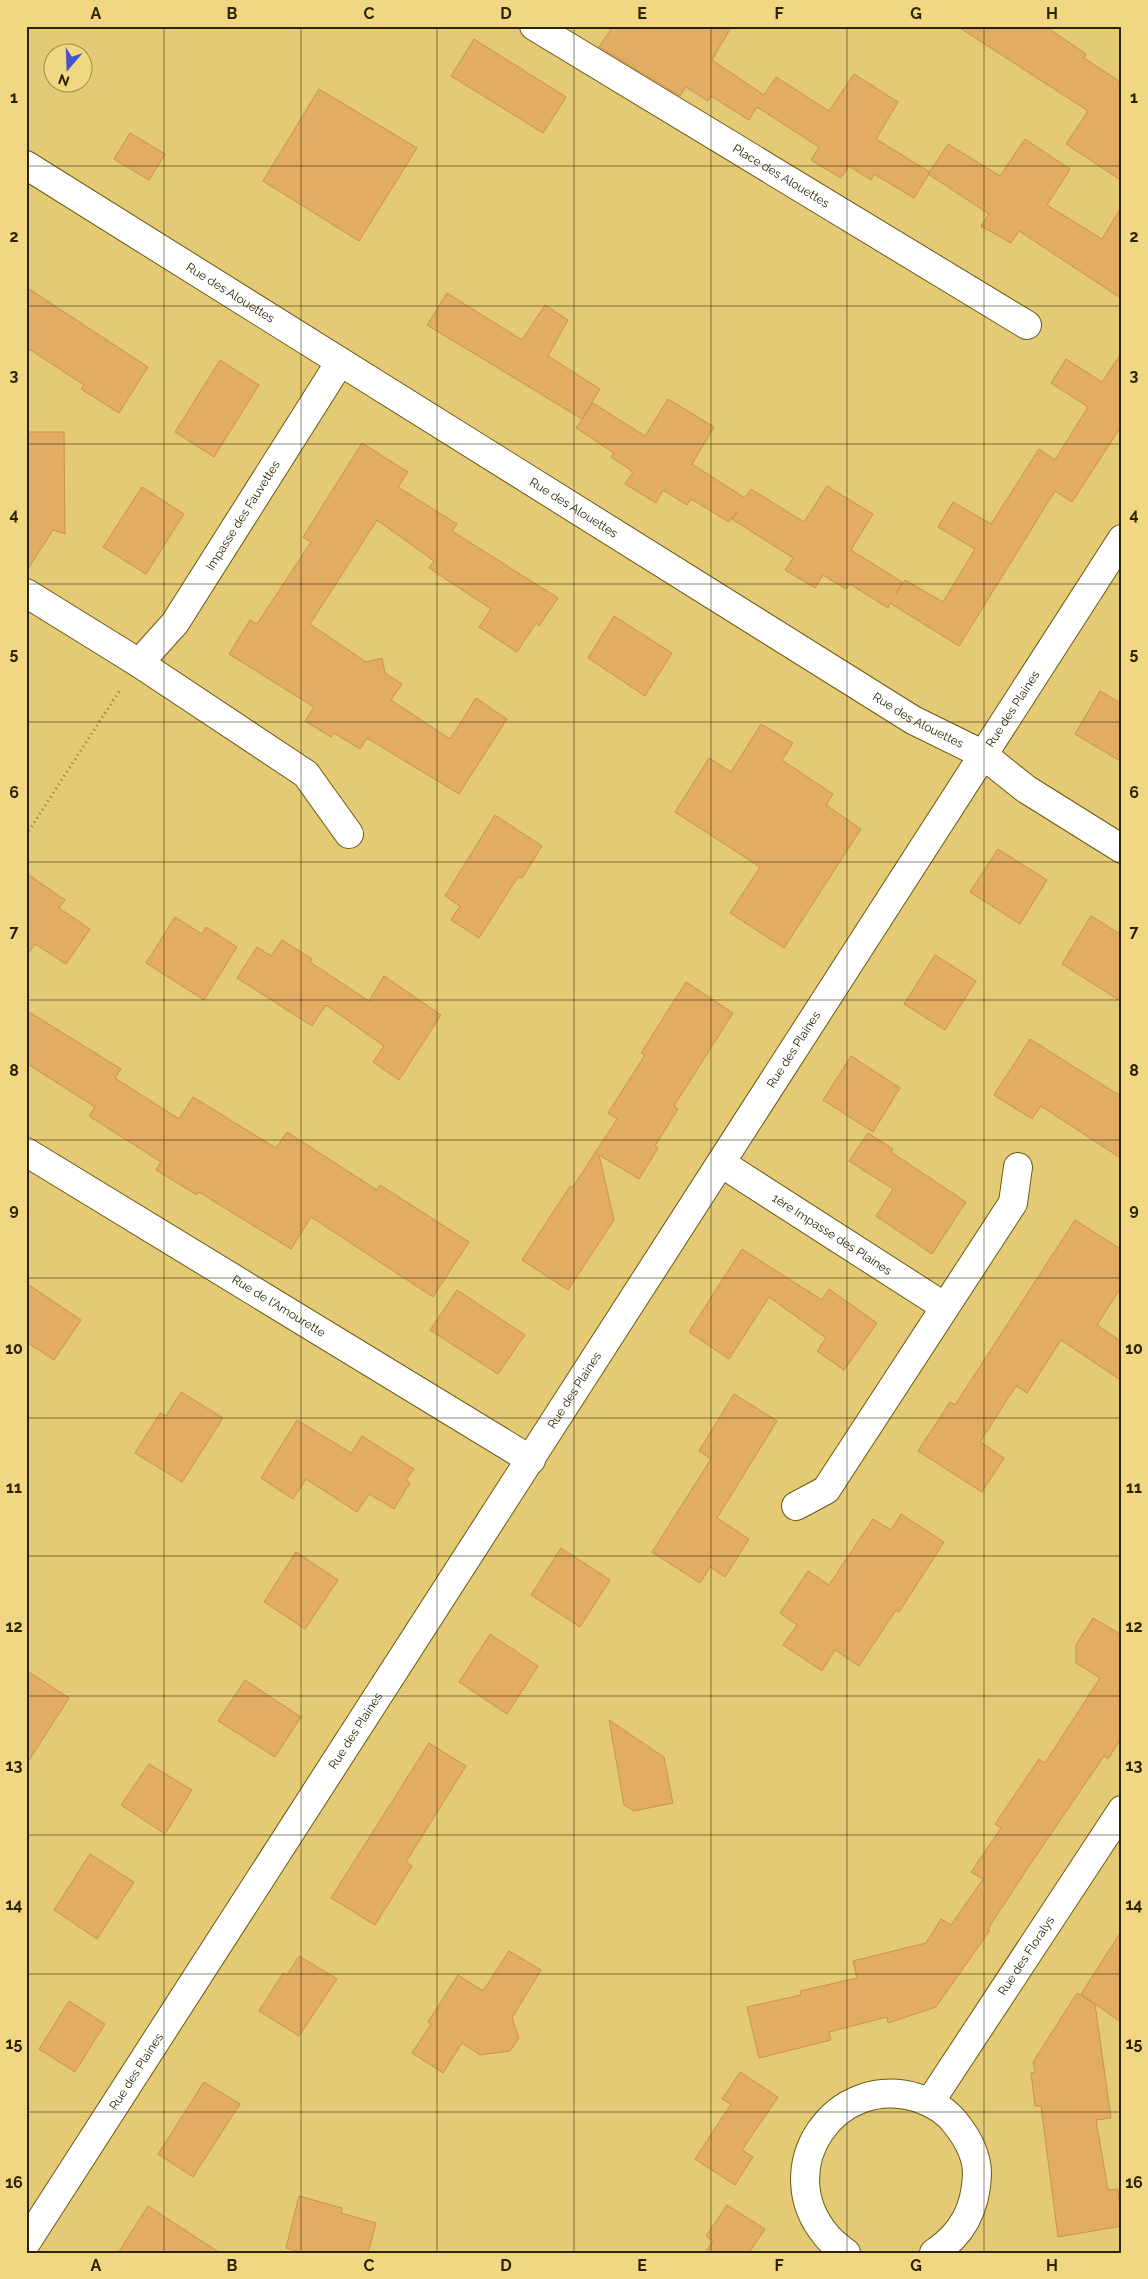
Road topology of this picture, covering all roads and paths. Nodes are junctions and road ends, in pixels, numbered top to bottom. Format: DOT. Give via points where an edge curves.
graph roads {
  1 [pos="534,26"];
  2 [pos="26,165"];
  3 [pos="1027,325"];
  4 [pos="340,362"];
  5 [pos="1122,539"];
  6 [pos="26,593"];
  7 [pos="139,663"];
  8 [pos="982,754"];
  9 [pos="349,834"];
  10 [pos="26,835"];
  11 [pos="1122,849"];
  12 [pos="26,1152"];
  13 [pos="721,1162"];
  14 [pos="1018,1167"];
  15 [pos="944,1307"];
  16 [pos="531,1460"];
  17 [pos="796,1506"];
  18 [pos="1122,1810"];
  19 [pos="930,2102"];
  20 [pos="26,2243"];
  21 [pos="846,2253"];
  22 [pos="934,2253"];
  1 -- 3 [label="street, Place des Alouettes"];
  2 -- 4 [label="street, Rue des Alouettes"];
  4 -- 7 [label="street, Impasse des Fauvettes" via="175,623"];
  4 -- 8 [label="street, Rue des Alouettes" via="913,720"];
  5 -- 8 [label="street, Rue des Plaines"];
  6 -- 7 [label="street"];
  7 -- 9 [label="street" via="306,774"];
  7 -- 10 [label="path"];
  8 -- 11 [label="street, Rue des Alouettes" via="1026,789"];
  8 -- 13 [label="street, Rue des Plaines"];
  12 -- 16 [label="street, Rue de l'Amourette"];
  13 -- 15 [label="street, 1ère Impasse des Plaines"];
  13 -- 16 [label="street, Rue des Plaines"];
  14 -- 15 [label="street" via="1013,1203"];
  15 -- 17 [label="street" via="826,1490"];
  16 -- 20 [label="street, Rue des Plaines"];
  18 -- 19 [label="street, Rue des Floralys"];
  19 -- 21 [label="street" via="904,2094 878,2094 853,2101 831,2117 815,2137 806,2162 805,2188 812,2214 826,2236"];
  19 -- 22 [label="street" via="958,2125 968,2140 977,2167 976,2195 967,2221 950,2243"];
}
